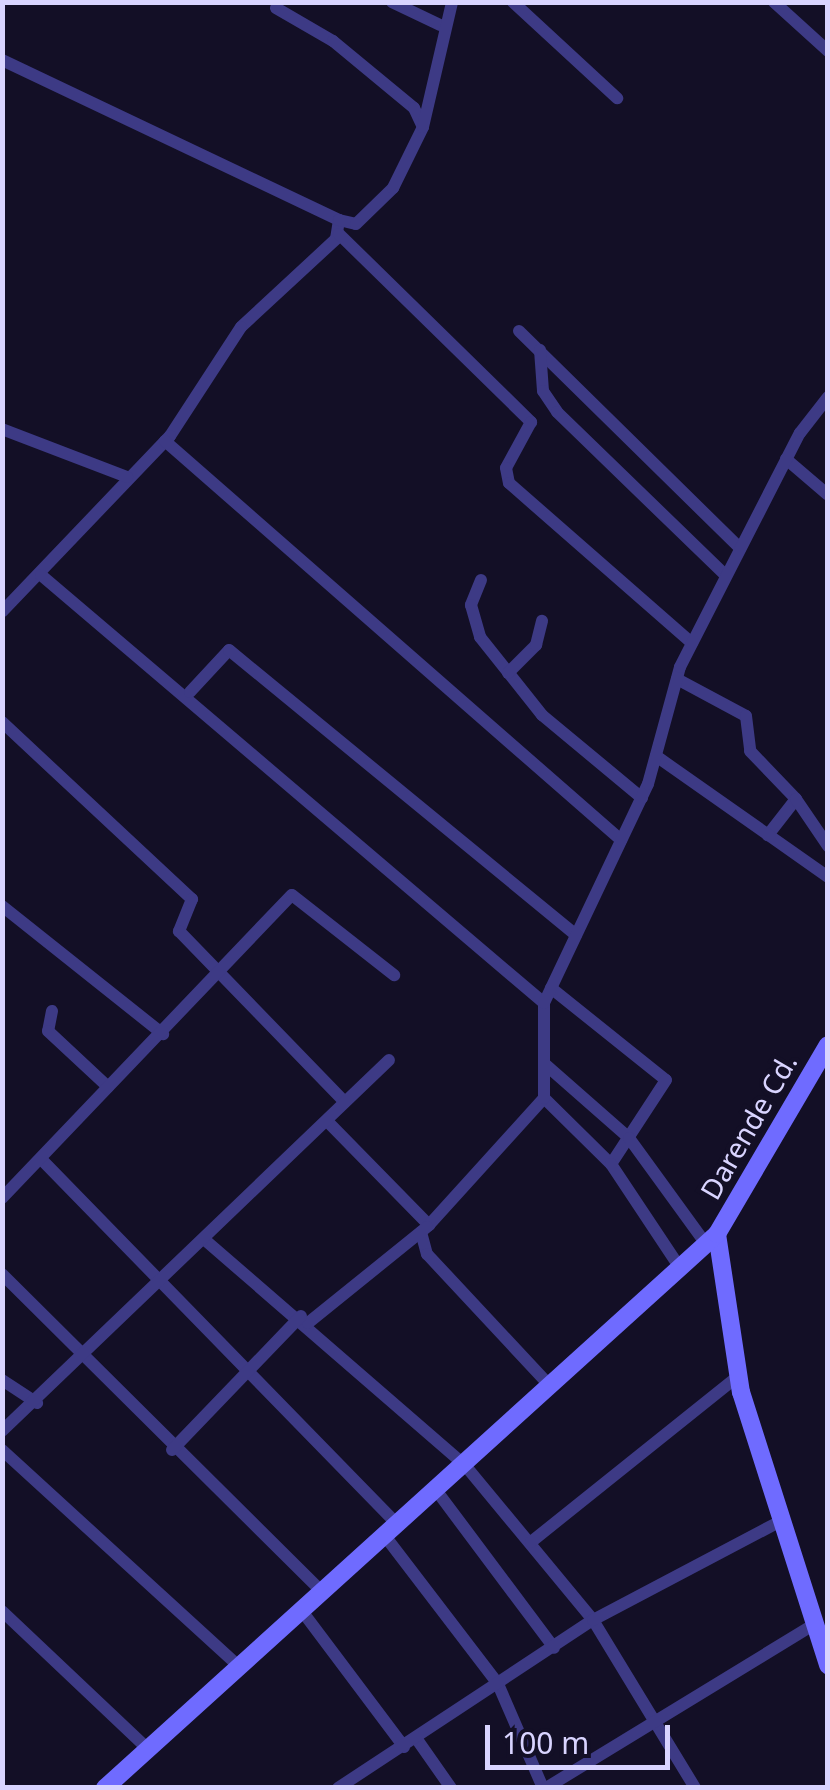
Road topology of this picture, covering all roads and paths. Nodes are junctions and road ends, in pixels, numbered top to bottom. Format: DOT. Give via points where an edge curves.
graph roads {
  1 [pos="392,2"];
  2 [pos="452,2"];
  3 [pos="512,2"];
  4 [pos="774,2"];
  5 [pos="276,8"];
  6 [pos="440,25"];
  7 [pos="828,51"];
  8 [pos="2,60"];
  9 [pos="618,98"];
  10 [pos="423,127"];
  11 [pos="339,220"];
  12 [pos="338,234"];
  13 [pos="520,331"];
  14 [pos="540,350"];
  15 [pos="828,397"];
  16 [pos="2,428"];
  17 [pos="165,441"];
  18 [pos="786,459"];
  19 [pos="127,477"];
  20 [pos="828,496"];
  21 [pos="740,548"];
  22 [pos="41,575"];
  23 [pos="726,576"];
  24 [pos="481,580"];
  25 [pos="2,612"];
  26 [pos="542,621"];
  27 [pos="692,643"];
  28 [pos="508,672"];
  29 [pos="677,679"];
  30 [pos="190,692"];
  31 [pos="2,722"];
  32 [pos="656,756"];
  33 [pos="642,798"];
  34 [pos="796,799"];
  35 [pos="768,835"];
  36 [pos="621,840"];
  37 [pos="828,846"];
  38 [pos="828,877"];
  39 [pos="2,906"];
  40 [pos="576,934"];
  41 [pos="394,975"];
  42 [pos="222,977"];
  43 [pos="551,988"];
  44 [pos="544,1003"];
  45 [pos="52,1011"];
  46 [pos="162,1034"];
  47 [pos="828,1045"];
  48 [pos="389,1060"];
  49 [pos="546,1064"];
  50 [pos="108,1087"];
  51 [pos="544,1098"];
  52 [pos="345,1102"];
  53 [pos="328,1121"];
  54 [pos="628,1138"];
  55 [pos="43,1160"];
  56 [pos="611,1164"];
  57 [pos="2,1198"];
  58 [pos="425,1228"];
  59 [pos="712,1239"];
  60 [pos="205,1240"];
  61 [pos="680,1268"];
  62 [pos="2,1274"];
  63 [pos="157,1285"];
  64 [pos="304,1319"];
  65 [pos="78,1355"];
  66 [pos="248,1371"];
  67 [pos="738,1376"];
  68 [pos="2,1380"];
  69 [pos="550,1386"];
  70 [pos="37,1403"];
  71 [pos="2,1431"];
  72 [pos="2,1450"];
  73 [pos="172,1450"];
  74 [pos="464,1464"];
  75 [pos="436,1490"];
  76 [pos="783,1520"];
  77 [pos="391,1530"];
  78 [pos="530,1542"];
  79 [pos="322,1592"];
  80 [pos="2,1611"];
  81 [pos="302,1611"];
  82 [pos="593,1620"];
  83 [pos="814,1624"];
  84 [pos="554,1648"];
  85 [pos="828,1664"];
  86 [pos="240,1667"];
  87 [pos="498,1684"];
  88 [pos="654,1720"];
  89 [pos="410,1743"];
  90 [pos="148,1748"];
  91 [pos="105,1788"];
  92 [pos="338,1788"];
  93 [pos="452,1788"];
  94 [pos="544,1788"];
  95 [pos="695,1788"];
  1 -- 6 [label="street"];
  2 -- 6 [label="street"];
  3 -- 9 [label="street"];
  4 -- 7 [label="street"];
  5 -- 10 [label="street" via="333,41 414,108"];
  6 -- 10 [label="street" via="444,47"];
  8 -- 11 [label="street"];
  10 -- 11 [label="street" via="384,200 356,224"];
  11 -- 12 [label="street"];
  12 -- 17 [label="street" via="241,327"];
  12 -- 27 [label="street" via="530,422 506,468 509,483"];
  13 -- 14 [label="street"];
  14 -- 21 [label="street"];
  14 -- 23 [label="street" via="543,390 556,412"];
  15 -- 18 [label="street"];
  16 -- 19 [label="street"];
  17 -- 19 [label="street"];
  17 -- 36 [label="street"];
  18 -- 20 [label="street"];
  18 -- 21 [label="street"];
  19 -- 22 [label="street"];
  21 -- 23 [label="street"];
  22 -- 25 [label="street"];
  22 -- 30 [label="street"];
  23 -- 27 [label="street"];
  24 -- 28 [label="street" via="474,622"];
  26 -- 28 [label="street" via="536,644"];
  27 -- 29 [label="street"];
  28 -- 33 [label="street" via="542,715"];
  29 -- 32 [label="street"];
  29 -- 34 [label="street" via="746,716 750,751"];
  30 -- 40 [label="street" via="229,650"];
  30 -- 44 [label="street"];
  31 -- 42 [label="street" via="192,899 180,931"];
  32 -- 33 [label="street"];
  32 -- 35 [label="street"];
  33 -- 36 [label="street"];
  34 -- 35 [label="street"];
  34 -- 37 [label="street"];
  35 -- 38 [label="street"];
  36 -- 40 [label="street"];
  39 -- 46 [label="street"];
  40 -- 43 [label="street"];
  41 -- 42 [label="street" via="292,894"];
  42 -- 46 [label="street"];
  42 -- 52 [label="street"];
  43 -- 44 [label="street"];
  43 -- 54 [label="street" via="662,1068 666,1080"];
  44 -- 49 [label="street"];
  45 -- 50 [label="street" via="48,1031"];
  46 -- 50 [label="street"];
  47 -- 59 [label="street, Darende Cd."];
  48 -- 52 [label="street"];
  49 -- 51 [label="street"];
  49 -- 54 [label="street"];
  50 -- 55 [label="street"];
  51 -- 56 [label="street"];
  51 -- 58 [label="street"];
  52 -- 53 [label="street"];
  53 -- 58 [label="street"];
  53 -- 60 [label="street"];
  54 -- 56 [label="street"];
  54 -- 59 [label="street"];
  55 -- 57 [label="street"];
  55 -- 63 [label="street"];
  56 -- 61 [label="street"];
  58 -- 64 [label="street"];
  58 -- 69 [label="street" via="426,1254"];
  59 -- 61 [label="street, Darende Cd."];
  59 -- 67 [label="street"];
  60 -- 63 [label="street"];
  60 -- 64 [label="street"];
  61 -- 69 [label="street, Darende Cd."];
  62 -- 65 [label="street"];
  63 -- 65 [label="street"];
  63 -- 66 [label="street"];
  64 -- 66 [label="street"];
  64 -- 74 [label="street"];
  65 -- 70 [label="street"];
  65 -- 73 [label="street"];
  66 -- 73 [label="street"];
  66 -- 77 [label="street"];
  67 -- 76 [label="street"];
  67 -- 78 [label="street"];
  68 -- 70 [label="street"];
  69 -- 74 [label="street, Darende Cd."];
  70 -- 71 [label="street"];
  72 -- 86 [label="street"];
  73 -- 79 [label="street"];
  74 -- 75 [label="street, Darende Cd."];
  74 -- 78 [label="street"];
  75 -- 77 [label="street, Darende Cd."];
  75 -- 84 [label="street"];
  76 -- 82 [label="street"];
  76 -- 83 [label="street"];
  77 -- 79 [label="street, Darende Cd."];
  77 -- 87 [label="street"];
  78 -- 82 [label="street"];
  79 -- 81 [label="street, Darende Cd."];
  80 -- 90 [label="street"];
  81 -- 86 [label="street, Darende Cd."];
  81 -- 89 [label="street"];
  82 -- 84 [label="street"];
  82 -- 88 [label="street"];
  83 -- 85 [label="street"];
  83 -- 88 [label="street"];
  84 -- 87 [label="street"];
  86 -- 90 [label="street, Darende Cd."];
  87 -- 89 [label="street"];
  87 -- 94 [label="street"];
  88 -- 94 [label="street"];
  88 -- 95 [label="street"];
  89 -- 92 [label="street"];
  89 -- 93 [label="street"];
  90 -- 91 [label="street, Darende Cd."];
}
